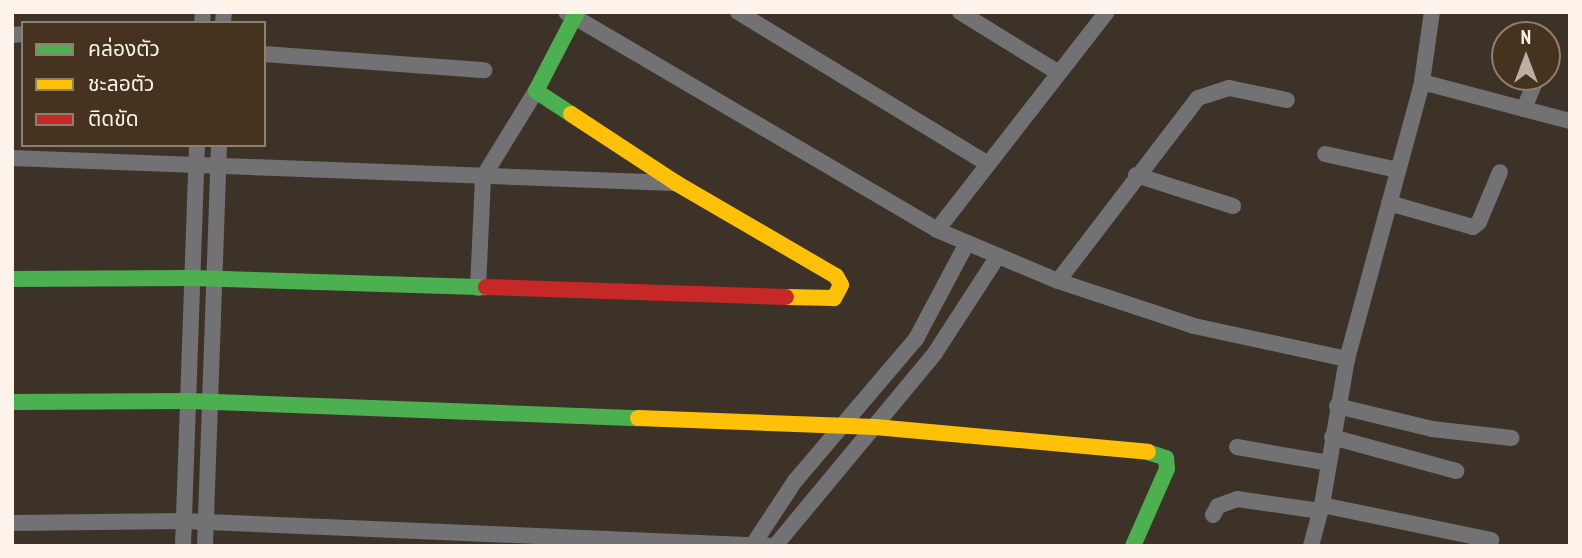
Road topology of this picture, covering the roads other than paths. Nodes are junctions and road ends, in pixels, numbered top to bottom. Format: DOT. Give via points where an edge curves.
graph roads {
  1 [pos="738,12"];
  2 [pos="960,12"];
  3 [pos="1107,12"];
  4 [pos="1432,12"];
  5 [pos="573,13"];
  6 [pos="266,54"];
  7 [pos="484,70"];
  8 [pos="1057,72"];
  9 [pos="1422,82"];
  10 [pos="536,91"];
  11 [pos="1531,91"];
  12 [pos="1287,100"];
  13 [pos="1524,109"];
  14 [pos="1570,121"];
  15 [pos="197,147"];
  16 [pos="219,147"];
  17 [pos="1325,153"];
  18 [pos="12,158"];
  19 [pos="196,163"];
  20 [pos="986,163"];
  21 [pos="218,164"];
  22 [pos="1398,170"];
  23 [pos="1500,172"];
  24 [pos="1136,175"];
  25 [pos="483,177"];
  26 [pos="676,183"];
  27 [pos="1389,203"];
  28 [pos="1233,206"];
  29 [pos="937,230"];
  30 [pos="967,243"];
  31 [pos="998,256"];
  32 [pos="192,278"];
  33 [pos="12,279"];
  34 [pos="214,279"];
  35 [pos="1058,281"];
  36 [pos="478,288"];
  37 [pos="1347,359"];
  38 [pos="188,401"];
  39 [pos="12,402"];
  40 [pos="210,402"];
  41 [pos="1337,406"];
  42 [pos="842,426"];
  43 [pos="875,427"];
  44 [pos="1332,437"];
  45 [pos="1511,438"];
  46 [pos="1237,447"];
  47 [pos="1329,463"];
  48 [pos="1456,471"];
  49 [pos="1321,508"];
  50 [pos="1213,515"];
  51 [pos="183,521"];
  52 [pos="206,522"];
  53 [pos="12,523"];
  54 [pos="1491,540"];
  55 [pos="752,545"];
  56 [pos="183,546"];
  57 [pos="205,546"];
  58 [pos="774,546"];
  59 [pos="1133,546"];
  60 [pos="1311,546"];
  1 -- 20 [label="street"];
  2 -- 8 [label="street"];
  3 -- 8 [label="street"];
  4 -- 9 [label="street"];
  5 -- 10 [label="street"];
  5 -- 29 [label="street"];
  6 -- 7 [label="street"];
  8 -- 20 [label="street"];
  9 -- 13 [label="street"];
  9 -- 22 [label="street"];
  10 -- 25 [label="street"];
  10 -- 26 [label="street"];
  11 -- 13 [label="street"];
  12 -- 24 [label="street" via="1228,88 1198,98"];
  13 -- 14 [label="street"];
  15 -- 19 [label="street"];
  16 -- 21 [label="street"];
  17 -- 22 [label="street"];
  18 -- 19 [label="street"];
  19 -- 21 [label="street"];
  19 -- 32 [label="street"];
  20 -- 29 [label="street"];
  21 -- 25 [label="street"];
  21 -- 34 [label="street"];
  22 -- 27 [label="street"];
  23 -- 27 [label="street" via="1473,227"];
  24 -- 28 [label="street"];
  24 -- 35 [label="street"];
  25 -- 26 [label="street"];
  25 -- 36 [label="street"];
  26 -- 36 [label="street" via="836,276 838,293 821,300"];
  27 -- 37 [label="street"];
  29 -- 30 [label="street"];
  30 -- 31 [label="street"];
  30 -- 42 [label="street" via="916,339"];
  31 -- 35 [label="street"];
  31 -- 43 [label="street" via="935,353"];
  32 -- 33 [label="street"];
  32 -- 34 [label="street"];
  32 -- 38 [label="street"];
  34 -- 36 [label="street"];
  34 -- 40 [label="street"];
  35 -- 37 [label="street" via="1194,326"];
  37 -- 41 [label="street"];
  38 -- 39 [label="street"];
  38 -- 40 [label="street"];
  38 -- 51 [label="street"];
  40 -- 42 [label="street"];
  40 -- 52 [label="street"];
  41 -- 44 [label="street"];
  41 -- 45 [label="street" via="1432,429"];
  42 -- 43 [label="street"];
  42 -- 55 [label="street" via="795,481"];
  43 -- 58 [label="street"];
  43 -- 59 [label="street" via="1156,453 1166,458 1167,469"];
  44 -- 47 [label="street"];
  44 -- 48 [label="street"];
  46 -- 47 [label="street"];
  47 -- 49 [label="street"];
  49 -- 50 [label="street" via="1237,499 1218,506"];
  49 -- 54 [label="street"];
  49 -- 60 [label="street"];
  51 -- 52 [label="street"];
  51 -- 53 [label="street"];
  51 -- 56 [label="street"];
  52 -- 55 [label="street"];
  52 -- 57 [label="street"];
  55 -- 58 [label="street"];
}
